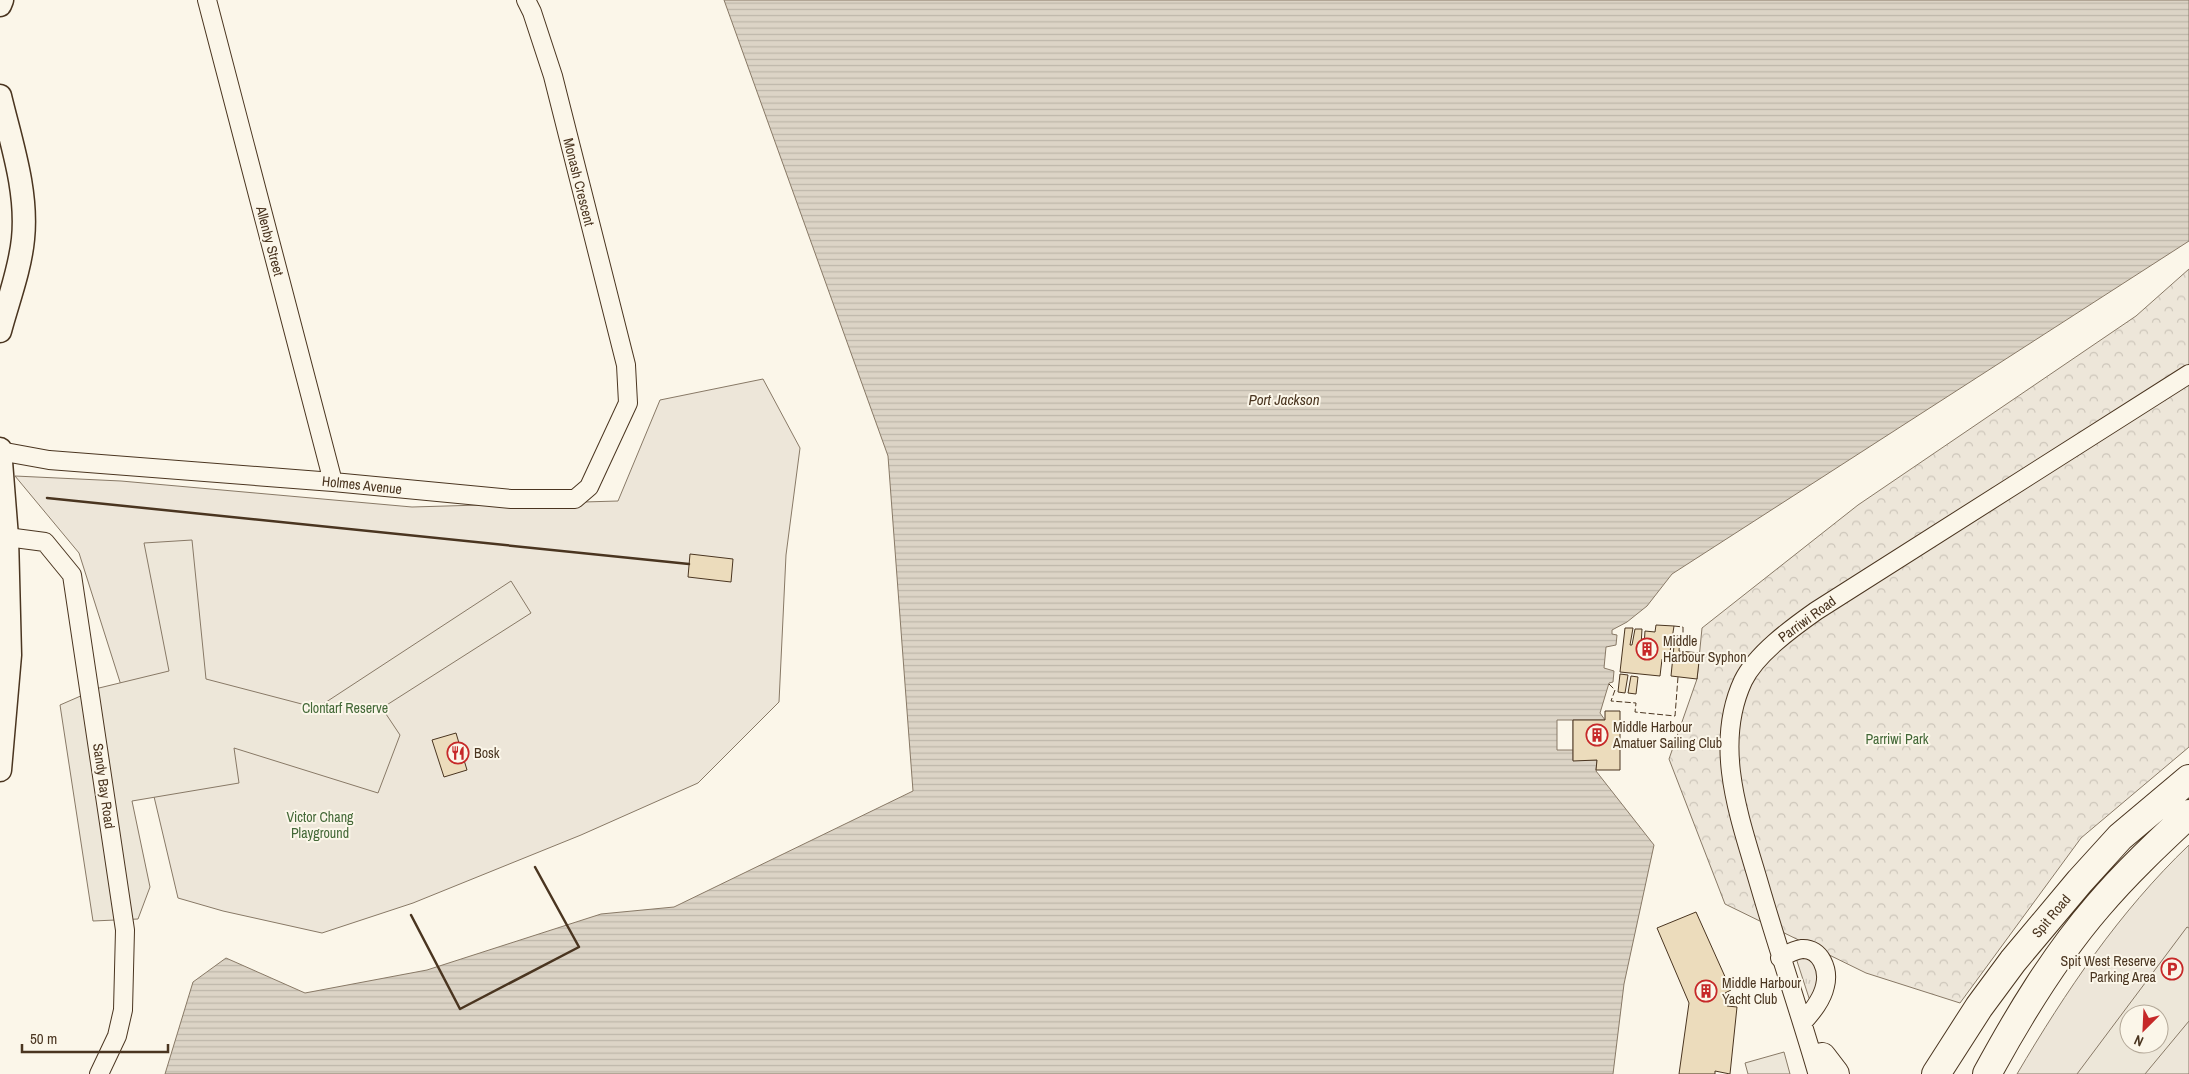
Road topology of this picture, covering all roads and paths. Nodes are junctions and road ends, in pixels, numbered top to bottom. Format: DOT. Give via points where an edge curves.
graph roads {
  1 [pos="2,0"];
  2 [pos="207,0"];
  3 [pos="526,0"];
  4 [pos="0,5"];
  5 [pos="0,96"];
  6 [pos="0,331"];
  7 [pos="626,365"];
  8 [pos="2189,374"];
  9 [pos="0,450"];
  10 [pos="333,482"];
  11 [pos="7,537"];
  12 [pos="0,770"];
  13 [pos="2189,779"];
  14 [pos="2189,814"];
  15 [pos="1780,958"];
  16 [pos="1804,1027"];
  17 [pos="1827,1070"];
  18 [pos="99,1074"];
  19 [pos="1936,1074"];
  20 [pos="1987,1074"];
  1 -- 4 [label="street"];
  2 -- 10 [label="street, Allenby Street"];
  3 -- 7 [label="street, Monash Crescent" via="553,76"];
  5 -- 6 [label="street" via="24,213 23,239"];
  7 -- 10 [label="street, Holmes Avenue" via="628,403 589,487 575,500 511,499"];
  8 -- 15 [label="street, Parriwi Road" via="1816,611 1783,635 1743,680 1731,716 1729,752 1733,794"];
  9 -- 10 [label="street, Holmes Avenue" via="49,460"];
  9 -- 11 [label="street"];
  11 -- 12 [label="street" via="10,655"];
  11 -- 18 [label="street, Sandy Bay Road" via="45,542 72,575 125,930 123,1010 117,1036"];
  13 -- 19 [label="highway, Spit Road" via="2120,837 2068,895 1979,1006"];
  14 -- 20 [label="highway" via="2124,878 2076,932 2018,1018"];
  15 -- 16 [label="street, Parriwi Road"];
  15 -- 16 [label="street" via="1800,949 1808,950 1818,954 1824,964 1825,986"];
  16 -- 17 [label="street, Parriwi Road"];
}
